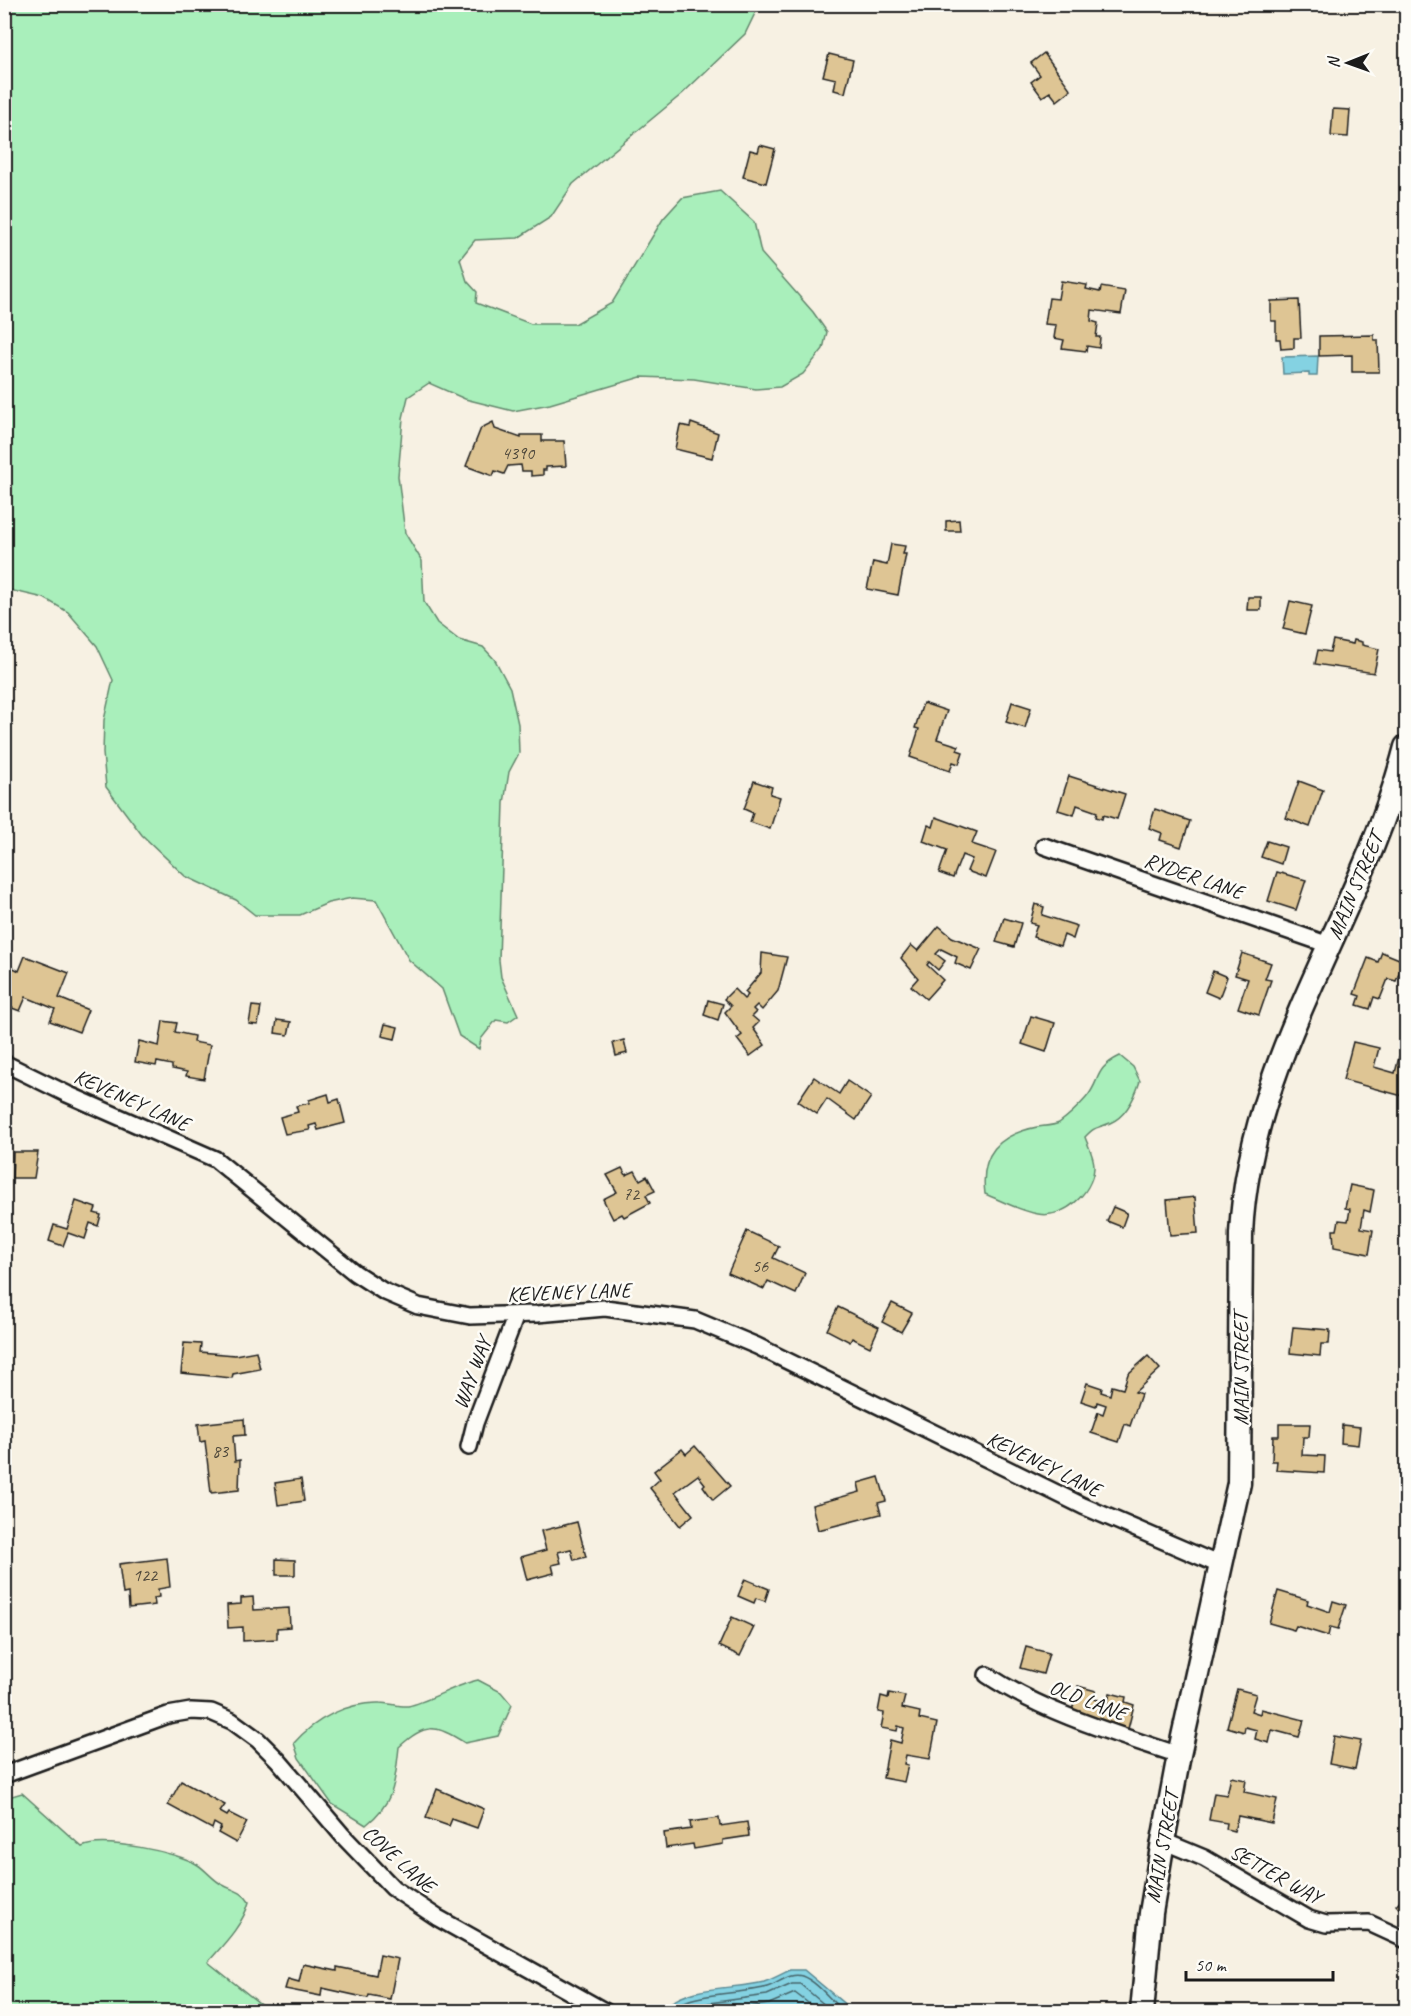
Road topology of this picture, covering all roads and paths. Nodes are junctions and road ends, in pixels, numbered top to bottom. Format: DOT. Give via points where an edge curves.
graph roads {
  1 [pos="1407,747"];
  2 [pos="1401,788"];
  3 [pos="1044,846"];
  4 [pos="1329,945"];
  5 [pos="4,1063"];
  6 [pos="516,1315"];
  7 [pos="469,1447"];
  8 [pos="1222,1566"];
  9 [pos="987,1675"];
  10 [pos="1179,1755"];
  11 [pos="4,1775"];
  12 [pos="1162,1841"];
  13 [pos="1407,1940"];
  14 [pos="606,2012"];
  15 [pos="1142,2012"];
  1 -- 2 [label="main road, MAIN STREET"];
  2 -- 4 [label="main road, MAIN STREET"];
  3 -- 4 [label="street, RYDER LANE"];
  4 -- 8 [label="main road, MAIN STREET" via="1287,1039 1261,1114 1243,1196 1241,1455"];
  5 -- 6 [label="street, KEVENEY LANE" via="215,1159 323,1249 383,1291 440,1312"];
  6 -- 7 [label="street, WAY WAY"];
  6 -- 8 [label="street, KEVENEY LANE" via="605,1308 695,1320 757,1346 1083,1506"];
  8 -- 10 [label="main road, MAIN STREET"];
  9 -- 10 [label="street, OLD LANE" via="1017,1695"];
  10 -- 12 [label="main road, MAIN STREET"];
  11 -- 14 [label="street, COVE LANE" via="168,1715 211,1712 232,1721 258,1740 370,1866 416,1905"];
  12 -- 13 [label="street, SETTER WAY" via="1204,1858 1309,1919 1326,1924 1369,1923"];
  12 -- 15 [label="main road, MAIN STREET"];
}
